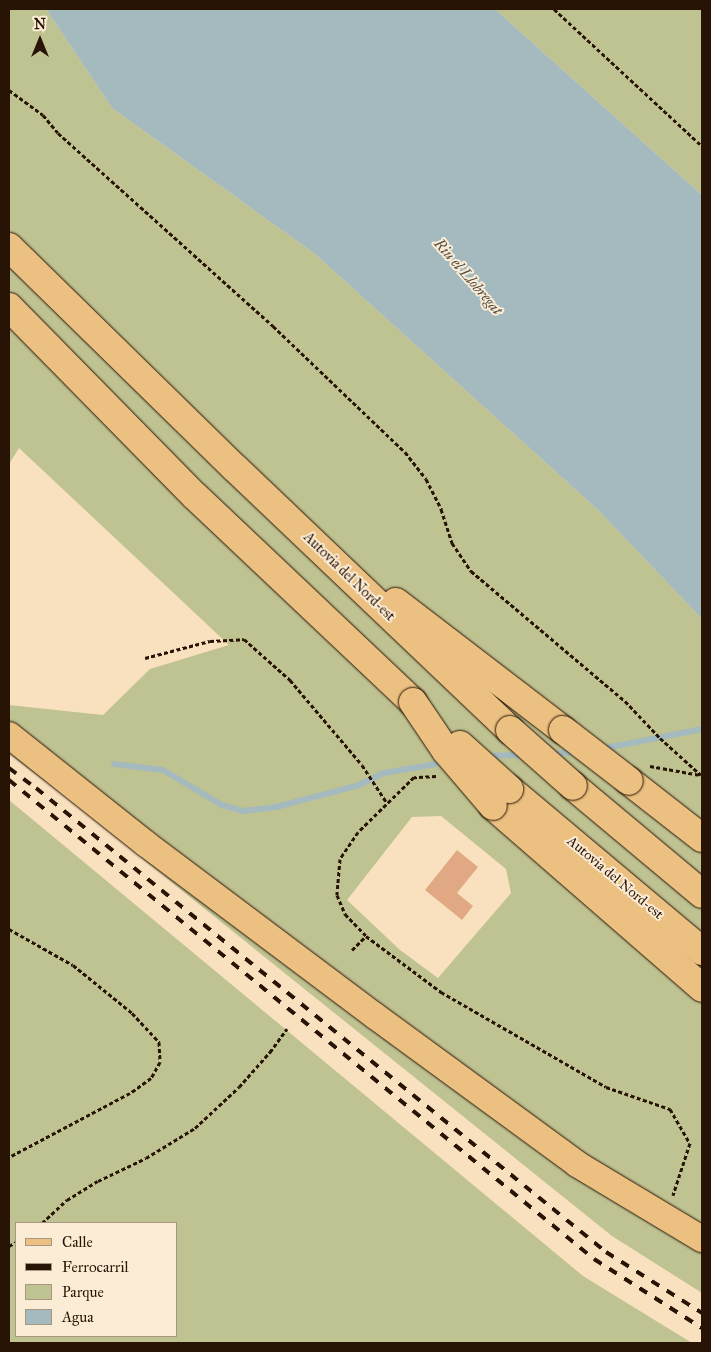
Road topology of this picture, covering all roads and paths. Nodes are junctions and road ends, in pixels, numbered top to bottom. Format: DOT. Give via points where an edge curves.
graph roads {
  1 [pos="554,9"];
  2 [pos="9,90"];
  3 [pos="702,146"];
  4 [pos="9,246"];
  5 [pos="9,307"];
  6 [pos="297,527"];
  7 [pos="145,658"];
  8 [pos="9,735"];
  9 [pos="702,776"];
  10 [pos="501,797"];
  11 [pos="702,838"];
  12 [pos="702,894"];
  13 [pos="9,929"];
  14 [pos="366,936"];
  15 [pos="352,950"];
  16 [pos="702,951"];
  17 [pos="702,988"];
  18 [pos="287,1029"];
  19 [pos="9,1158"];
  20 [pos="666,1217"];
  21 [pos="43,1222"];
  22 [pos="702,1239"];
  1 -- 3 [label="path"];
  2 -- 9 [label="path" via="43,115 405,452 426,479 442,508 452,543 471,571 625,701 657,736"];
  4 -- 6 [label="highway, Autovia del Nord-est"];
  5 -- 10 [label="highway, Autovia del Nord-est, bridge" via="202,502 412,702"];
  6 -- 11 [label="highway, bridge"];
  6 -- 12 [label="highway, Autovia del Nord-est, bridge" via="510,730"];
  7 -- 14 [label="path" via="210,641 244,639 290,680 362,765 387,803 358,832 340,859 337,895 344,914"];
  8 -- 20 [label="main road" via="146,844 375,1016 577,1164"];
  10 -- 16 [label="highway, Autovia del Nord-est"];
  10 -- 17 [label="highway"];
  13 -- 19 [label="path" via="73,964 132,1013 159,1042 160,1062 151,1078 130,1093"];
  14 -- 15 [label="path"];
  14 -- 20 [label="path" via="441,992 606,1087 670,1109 690,1143"];
  18 -- 21 [label="path" via="239,1087 195,1128 67,1200"];
  20 -- 22 [label="main road"];
}
